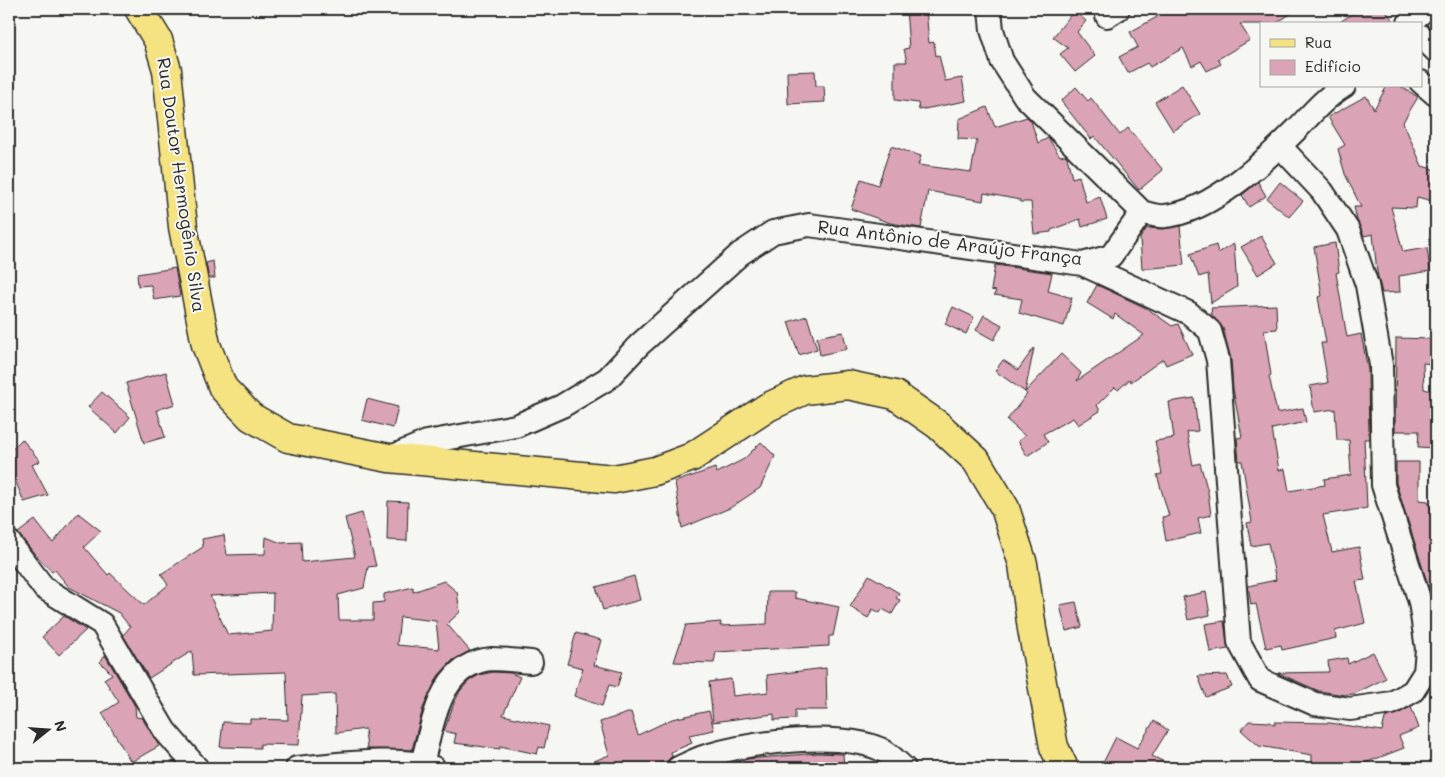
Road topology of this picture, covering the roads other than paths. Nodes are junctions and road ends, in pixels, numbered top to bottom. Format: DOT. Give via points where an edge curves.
graph roads {
  1 [pos="139,9"];
  2 [pos="990,9"];
  3 [pos="1396,9"];
  4 [pos="1426,9"];
  5 [pos="1407,22"];
  6 [pos="1411,22"];
  7 [pos="1422,37"];
  8 [pos="1436,51"];
  9 [pos="1422,83"];
  10 [pos="1341,88"];
  11 [pos="1436,95"];
  12 [pos="1280,146"];
  13 [pos="1142,212"];
  14 [pos="1082,264"];
  15 [pos="389,458"];
  16 [pos="9,542"];
  17 [pos="531,662"];
  18 [pos="428,766"];
  19 [pos="197,768"];
  20 [pos="297,768"];
  21 [pos="678,768"];
  22 [pos="904,768"];
  23 [pos="1064,768"];
  1 -- 15 [label="main road, Rua Doutor Hermogênio Silva" via="158,40 167,70 182,219 206,345 223,388 251,417 288,438"];
  2 -- 13 [label="street" via="992,30 1002,61 1025,97"];
  3 -- 5 [label="street"];
  4 -- 6 [label="street"];
  7 -- 8 [label="street"];
  9 -- 11 [label="street"];
  10 -- 12 [label="street"];
  12 -- 13 [label="street" via="1239,182 1200,206 1164,216"];
  12 -- 14 [label="street" via="1322,191 1348,230 1367,285 1381,365 1384,485 1420,602 1427,649 1425,672 1413,691 1392,704 1350,709 1315,704 1260,680 1239,642 1218,360 1210,331 1189,313"];
  13 -- 14 [label="street, Rua Antônio de Araújo França" via="1110,256"];
  14 -- 15 [label="street, Rua Antônio de Araújo França" via="809,225 772,232 740,254 638,345 607,379 562,406 516,426 427,442"];
  15 -- 23 [label="main road, Rua Doutor Hermogênio Silva" via="614,479 655,471 692,457 768,407 805,390 848,385 895,395 938,426 976,460 1005,508 1023,564 1054,747"];
  16 -- 19 [label="street" via="44,588 102,624 165,731"];
  17 -- 18 [label="street" via="492,659 462,668 450,679 442,695"];
  18 -- 20 [label="street" via="352,763"];
  21 -- 22 [label="street" via="706,756 754,746 822,739 860,743 882,750"];
}
